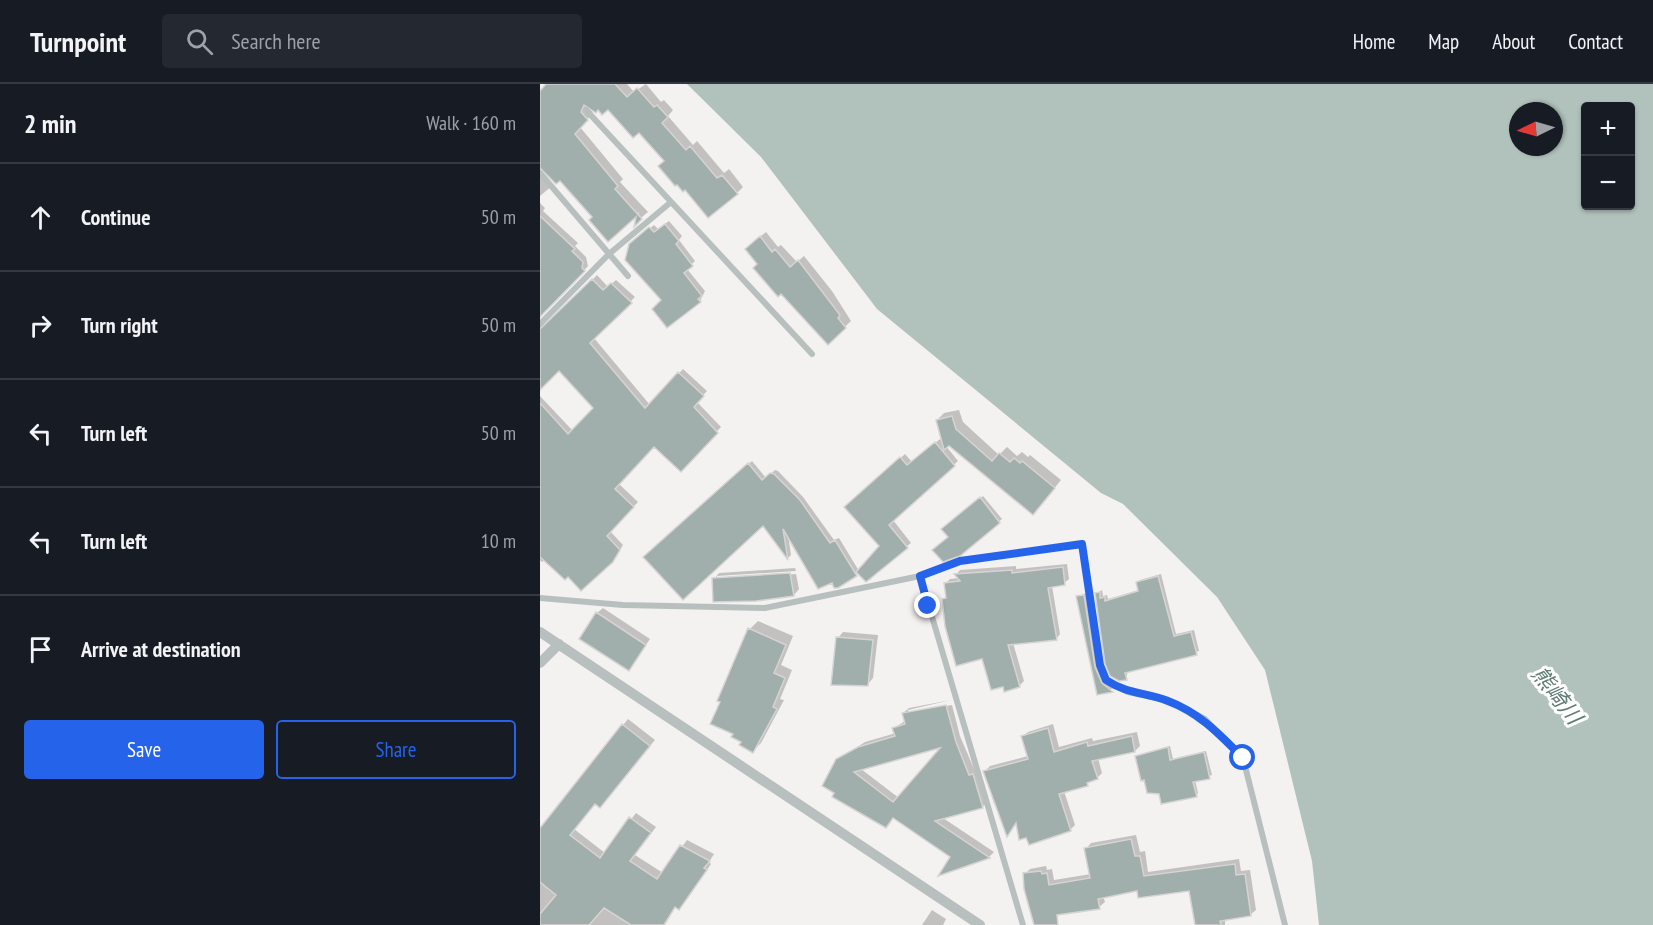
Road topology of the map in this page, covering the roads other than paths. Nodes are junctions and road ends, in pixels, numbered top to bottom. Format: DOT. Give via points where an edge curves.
graph roads {
  1 [pos="586,110"];
  2 [pos="540,173"];
  3 [pos="671,202"];
  4 [pos="609,254"];
  5 [pos="628,276"];
  6 [pos="540,324"];
  7 [pos="812,354"];
  8 [pos="920,576"];
  9 [pos="540,598"];
  10 [pos="540,632"];
  11 [pos="559,644"];
  12 [pos="540,663"];
  13 [pos="980,925"];
  14 [pos="1023,925"];
  15 [pos="1285,925"];
  1 -- 3 [label="street"];
  2 -- 4 [label="street"];
  3 -- 4 [label="street"];
  3 -- 7 [label="street"];
  4 -- 5 [label="street"];
  4 -- 6 [label="street"];
  8 -- 9 [label="street" via="765,608 624,605"];
  8 -- 14 [label="street"];
  8 -- 15 [label="street" via="960,561 1082,544 1100,665 1106,680 1128,692 1167,700 1205,719 1243,758"];
  10 -- 11 [label="street"];
  11 -- 12 [label="street"];
  11 -- 13 [label="street"];
}
